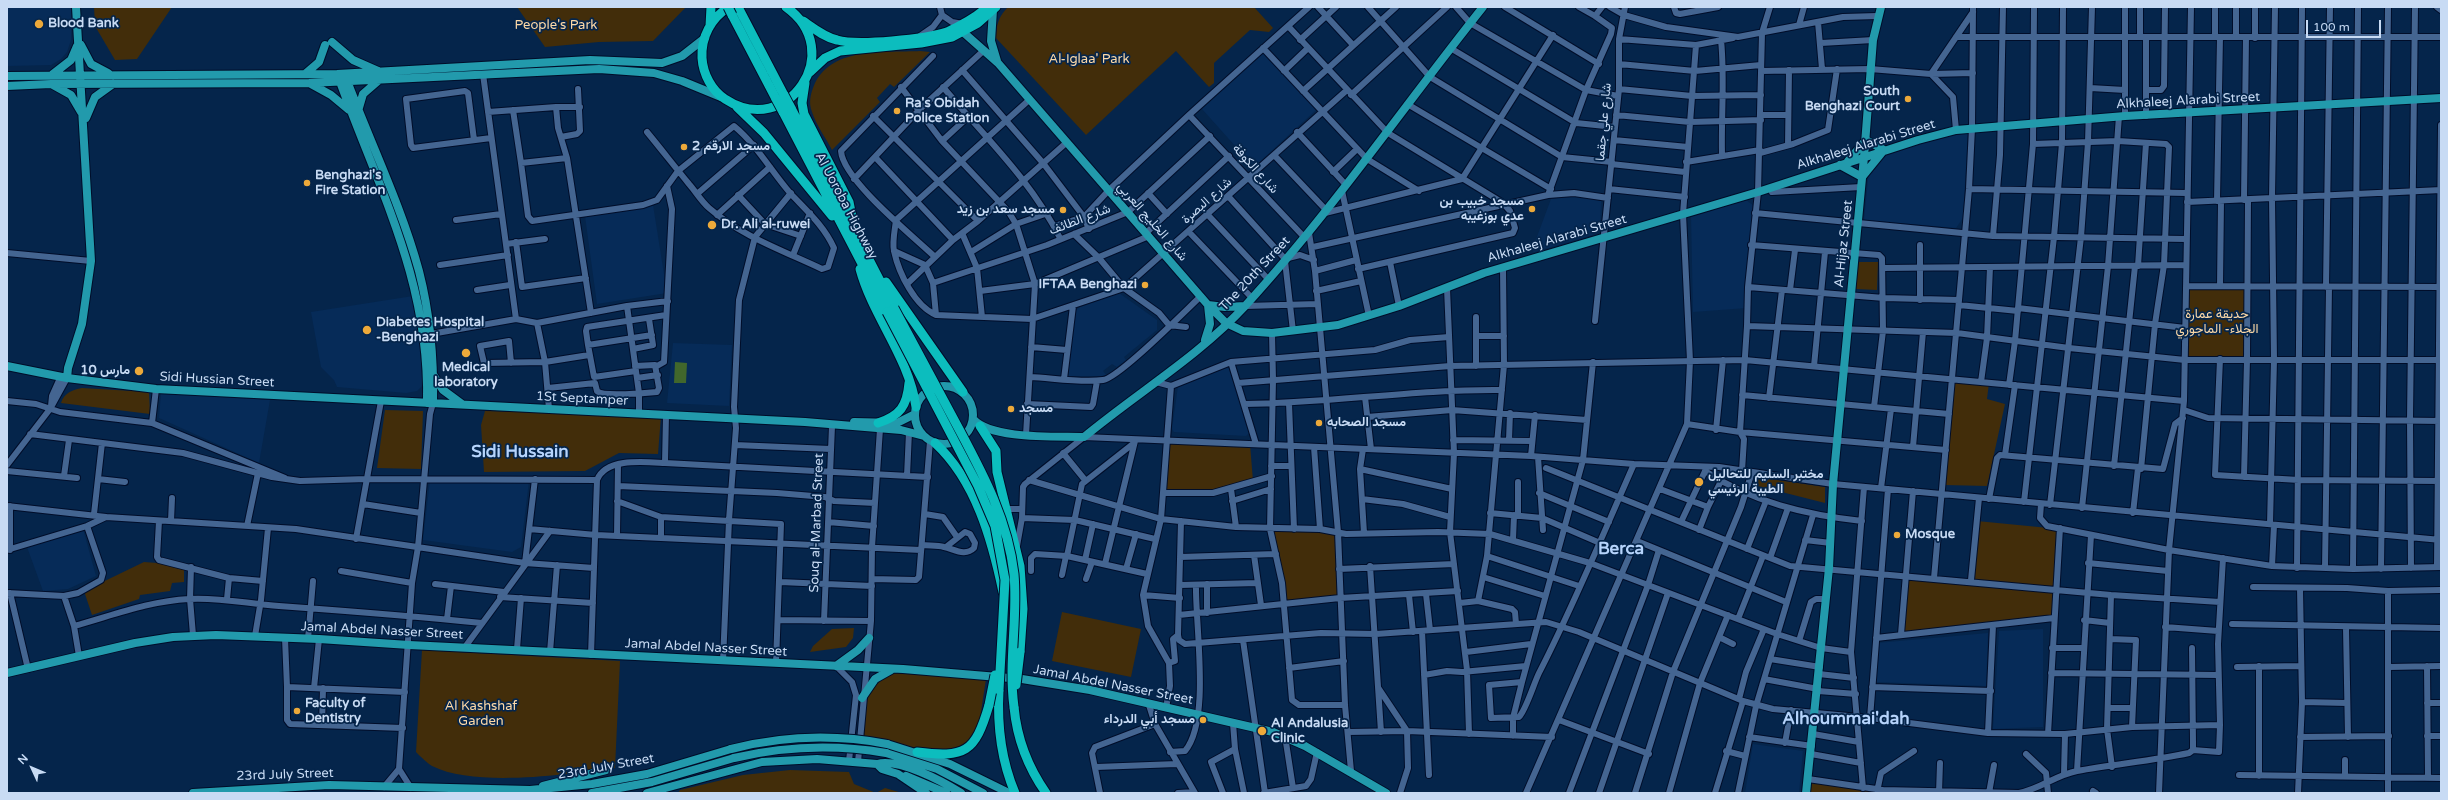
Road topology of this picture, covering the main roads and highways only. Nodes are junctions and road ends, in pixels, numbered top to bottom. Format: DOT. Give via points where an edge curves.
graph roads {
  1 [pos="76,7"];
  2 [pos="711,7"];
  3 [pos="786,7"];
  4 [pos="1483,7"];
  5 [pos="1881,7"];
  6 [pos="992,8"];
  7 [pos="734,9"];
  8 [pos="800,19"];
  9 [pos="710,26"];
  10 [pos="964,28"];
  11 [pos="705,38"];
  12 [pos="78,41"];
  13 [pos="998,63"];
  14 [pos="380,72"];
  15 [pos="81,74"];
  16 [pos="112,74"];
  17 [pos="305,74"];
  18 [pos="50,75"];
  19 [pos="7,76"];
  20 [pos="808,76"];
  21 [pos="342,78"];
  22 [pos="378,81"];
  23 [pos="309,83"];
  24 [pos="51,84"];
  25 [pos="81,84"];
  26 [pos="113,84"];
  27 [pos="7,86"];
  28 [pos="722,97"];
  29 [pos="2441,98"];
  30 [pos="732,104"];
  31 [pos="787,110"];
  32 [pos="354,111"];
  33 [pos="84,122"];
  34 [pos="1866,140"];
  35 [pos="1884,150"];
  36 [pos="1864,156"];
  37 [pos="1843,164"];
  38 [pos="1862,177"];
  39 [pos="854,226"];
  40 [pos="846,234"];
  41 [pos="859,249"];
  42 [pos="1208,305"];
  43 [pos="1245,306"];
  44 [pos="890,310"];
  45 [pos="1226,323"];
  46 [pos="1320,327"];
  47 [pos="1204,342"];
  48 [pos="7,366"];
  49 [pos="64,377"];
  50 [pos="909,378"];
  51 [pos="430,379"];
  52 [pos="963,392"];
  53 [pos="413,403"];
  54 [pos="430,403"];
  55 [pos="462,404"];
  56 [pos="915,410"];
  57 [pos="805,422"];
  58 [pos="977,423"];
  59 [pos="879,426"];
  60 [pos="930,440"];
  61 [pos="1004,601"];
  62 [pos="869,638"];
  63 [pos="999,660"];
  64 [pos="836,666"];
  65 [pos="893,669"];
  66 [pos="7,673"];
  67 [pos="862,698"];
  68 [pos="1014,706"];
  69 [pos="886,748"];
  70 [pos="917,752"];
  71 [pos="877,764"];
  72 [pos="606,770"];
  73 [pos="898,774"];
  74 [pos="533,790"];
  75 [pos="235,791"];
  76 [pos="193,793"];
  77 [pos="592,793"];
  78 [pos="647,793"];
  79 [pos="926,793"];
  80 [pos="946,793"];
  81 [pos="961,793"];
  82 [pos="983,793"];
  83 [pos="1009,793"];
  84 [pos="1014,793"];
  85 [pos="1046,793"];
  86 [pos="1386,793"];
  87 [pos="1806,793"];
  1 -- 12 [label="main road"];
  2 -- 9 [label="highway"];
  3 -- 8 [label="highway"];
  4 -- 43 [label="main road, The 20th Street" via="1307,236"];
  5 -- 34 [label="main road, Al-Hijaz Street" via="1873,40"];
  6 -- 10 [label="highway"];
  6 -- 13 [label="main road, شارع الخليج العربي" via="991,41"];
  7 -- 9 [label="highway"];
  7 -- 31 [label="highway, bridge"];
  8 -- 10 [label="highway" via="829,38 860,43 919,37"];
  8 -- 20 [label="highway" via="812,44"];
  9 -- 11 [label="highway"];
  10 -- 13 [label="main road, شارع الخليج العربي"];
  10 -- 20 [label="highway" via="952,37 921,43 840,51 825,58"];
  11 -- 14 [label="main road" via="682,56 662,64 590,60"];
  11 -- 28 [label="highway" via="702,48 704,70 714,89"];
  12 -- 15 [label="main road"];
  12 -- 16 [label="main road" via="91,64"];
  12 -- 18 [label="main road" via="71,60 60,71"];
  13 -- 42 [label="main road, شارع الخليج العربي"];
  14 -- 17 [label="main road" via="353,60 329,44 319,62"];
  14 -- 21 [label="main road"];
  15 -- 16 [label="main road"];
  15 -- 18 [label="main road"];
  15 -- 25 [label="main road"];
  16 -- 17 [label="main road"];
  17 -- 21 [label="main road"];
  18 -- 19 [label="main road"];
  20 -- 30 [label="highway" via="795,95 774,107 751,109"];
  20 -- 39 [label="highway" via="802,103 804,114 848,202"];
  21 -- 22 [label="main road"];
  21 -- 23 [label="main road"];
  21 -- 32 [label="main road"];
  22 -- 28 [label="main road" via="580,69 630,70 673,78"];
  22 -- 32 [label="main road" via="364,94"];
  23 -- 26 [label="main road"];
  23 -- 32 [label="main road"];
  24 -- 25 [label="main road"];
  24 -- 27 [label="main road"];
  24 -- 33 [label="main road" via="76,100"];
  25 -- 26 [label="main road"];
  25 -- 33 [label="main road"];
  26 -- 33 [label="main road" via="95,97"];
  28 -- 30 [label="highway"];
  29 -- 35 [label="main road, Alkhaleej Alarabi Street" via="2000,125 1956,130"];
  30 -- 40 [label="highway" via="764,133"];
  31 -- 39 [label="highway, Al Uoroba Highway"];
  31 -- 40 [label="highway, Al Uoroba Highway"];
  32 -- 51 [label="main road" via="410,266"];
  32 -- 51 [label="main road" via="414,256 431,334"];
  33 -- 49 [label="main road" via="91,261 82,324"];
  34 -- 35 [label="main road"];
  34 -- 36 [label="main road, Al-Hijaz Street"];
  34 -- 37 [label="main road"];
  35 -- 36 [label="main road, Alkhaleej Alarabi Street"];
  35 -- 38 [label="main road"];
  36 -- 37 [label="main road, Alkhaleej Alarabi Street"];
  36 -- 38 [label="main road, Al-Hijaz Street"];
  37 -- 38 [label="main road"];
  37 -- 46 [label="main road, Alkhaleej Alarabi Street" via="1503,268 1369,316"];
  38 -- 87 [label="main road, Al-Hijaz Street" via="1833,484 1833,518 1818,690"];
  39 -- 41 [label="highway, Al Uoroba Highway"];
  40 -- 41 [label="highway, Al Uoroba Highway"];
  41 -- 44 [label="highway, Al Uoroba Highway"];
  41 -- 50 [label="highway" via="867,290"];
  41 -- 52 [label="highway"];
  42 -- 43 [label="main road"];
  42 -- 45 [label="main road, شارع الخليج العربي"];
  42 -- 47 [label="main road" via="1210,324"];
  43 -- 45 [label="main road, The 20th Street"];
  44 -- 61 [label="highway, bridge" via="989,510 1004,568"];
  44 -- 68 [label="highway, bridge" via="983,476 1003,523 1012,561 1014,590 1011,672"];
  45 -- 46 [label="main road, شارع الخليج العربي" via="1243,331 1272,333"];
  45 -- 47 [label="main road, The 20th Street"];
  47 -- 58 [label="main road, The 20th Street" via="1084,437 1003,432"];
  48 -- 49 [label="main road, Sidi Hussian Street"];
  49 -- 53 [label="main road, Sidi Hussian Street" via="156,389"];
  50 -- 56 [label="highway"];
  50 -- 59 [label="highway" via="904,408 895,417"];
  51 -- 53 [label="main road" via="420,397"];
  51 -- 54 [label="main road"];
  51 -- 55 [label="main road"];
  52 -- 56 [label="main road" via="953,387 941,386 930,389 921,396"];
  52 -- 58 [label="main road" via="972,405"];
  53 -- 54 [label="main road, Sidi Hussian Street"];
  54 -- 55 [label="main road, 1St Septamper"];
  55 -- 57 [label="main road, 1St Septamper"];
  56 -- 59 [label="main road" via="897,423"];
  56 -- 60 [label="main road" via="918,430"];
  57 -- 59 [label="main road"];
  57 -- 59 [label="main road" via="832,426"];
  58 -- 60 [label="main road" via="955,442 945,445"];
  58 -- 68 [label="highway, bridge" via="996,451 997,472 1017,546 1022,588 1020,652"];
  59 -- 60 [label="main road" via="909,432"];
  60 -- 61 [label="highway, bridge" via="956,466 973,499 994,554"];
  61 -- 63 [label="highway, bridge"];
  62 -- 64 [label="main road" via="858,650"];
  63 -- 70 [label="highway, bridge" via="989,705 977,737 965,749 950,755"];
  63 -- 84 [label="highway, bridge" via="998,723 1004,761"];
  64 -- 65 [label="main road, Jamal Abdel Nasser Street"];
  64 -- 66 [label="main road, Jamal Abdel Nasser Street" via="319,639 193,635 156,639"];
  65 -- 67 [label="main road" via="875,679"];
  65 -- 86 [label="main road, Jamal Abdel Nasser Street" via="1059,685 1256,728 1285,736 1318,752"];
  68 -- 85 [label="highway" via="1017,732 1024,753"];
  69 -- 70 [label="main road, 23rd July Street"];
  69 -- 74 [label="main road, 23rd July Street, bridge" via="854,739 774,740 731,749 647,774 592,784"];
  69 -- 77 [label="main road, 23rd July Street, bridge" via="813,746 763,752 652,782"];
  69 -- 82 [label="main road, 23rd July Street" via="938,769"];
  70 -- 83 [label="main road, 23rd July Street" via="950,764"];
  71 -- 73 [label="main road" via="882,769"];
  71 -- 78 [label="main road" via="798,759 762,762"];
  71 -- 81 [label="main road" via="889,764 921,773"];
  72 -- 74 [label="main road"];
  73 -- 79 [label="main road"];
  73 -- 80 [label="main road"];
  74 -- 75 [label="main road, 23rd July Street" via="329,785"];
  75 -- 76 [label="main road, 23rd July Street"];
}
